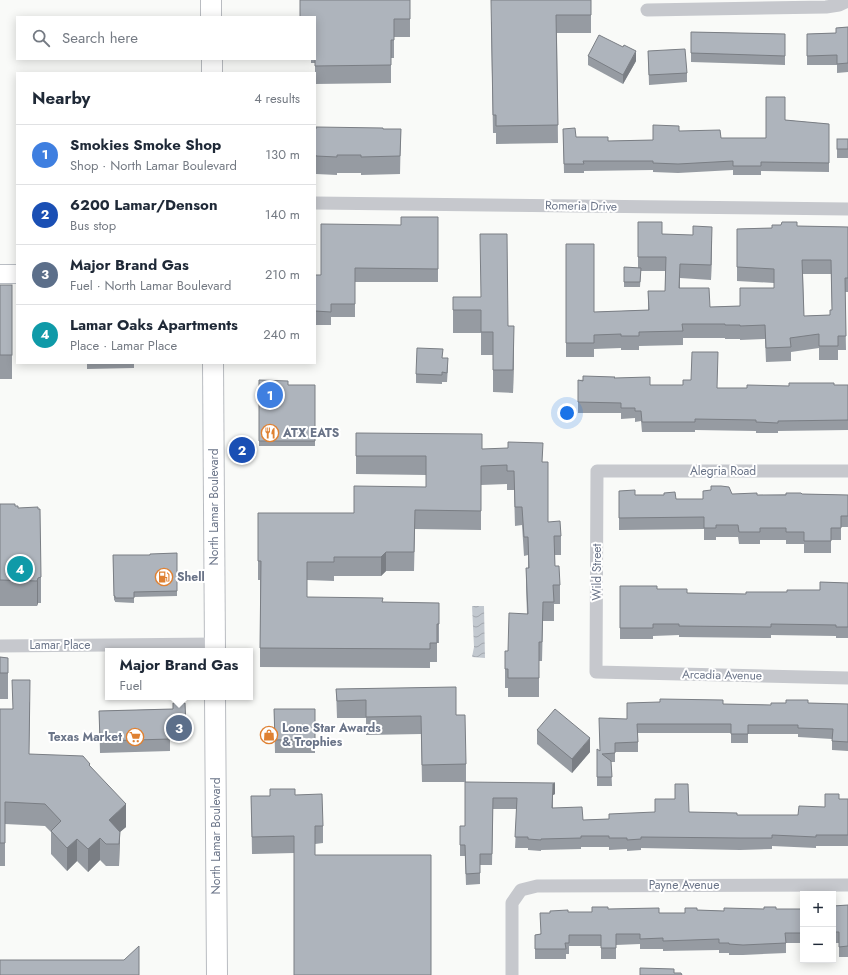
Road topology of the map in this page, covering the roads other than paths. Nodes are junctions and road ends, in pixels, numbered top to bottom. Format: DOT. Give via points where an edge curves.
graph roads {
  1 [pos="211,0"];
  2 [pos="848,1"];
  3 [pos="647,10"];
  4 [pos="211,16"];
  5 [pos="212,60"];
  6 [pos="212,72"];
  7 [pos="316,203"];
  8 [pos="848,209"];
  9 [pos="0,274"];
  10 [pos="16,274"];
  11 [pos="214,364"];
  12 [pos="597,471"];
  13 [pos="848,471"];
  14 [pos="0,646"];
  15 [pos="215,648"];
  16 [pos="596,672"];
  17 [pos="848,678"];
  18 [pos="215,700"];
  19 [pos="848,885"];
  20 [pos="217,975"];
  21 [pos="512,975"];
  1 -- 4 [label="main road"];
  2 -- 3 [label="street" via="826,8"];
  5 -- 6 [label="main road"];
  7 -- 8 [label="street, Romeria Drive"];
  9 -- 10 [label="street"];
  11 -- 15 [label="main road, North Lamar Boulevard"];
  12 -- 13 [label="street, Alegria Road"];
  12 -- 16 [label="street, Wild Street"];
  14 -- 15 [label="street, Lamar Place"];
  16 -- 17 [label="street, Arcadia Avenue"];
  18 -- 20 [label="main road, North Lamar Boulevard"];
  19 -- 21 [label="street, Payne Avenue" via="537,886 521,890 512,903"];
}
